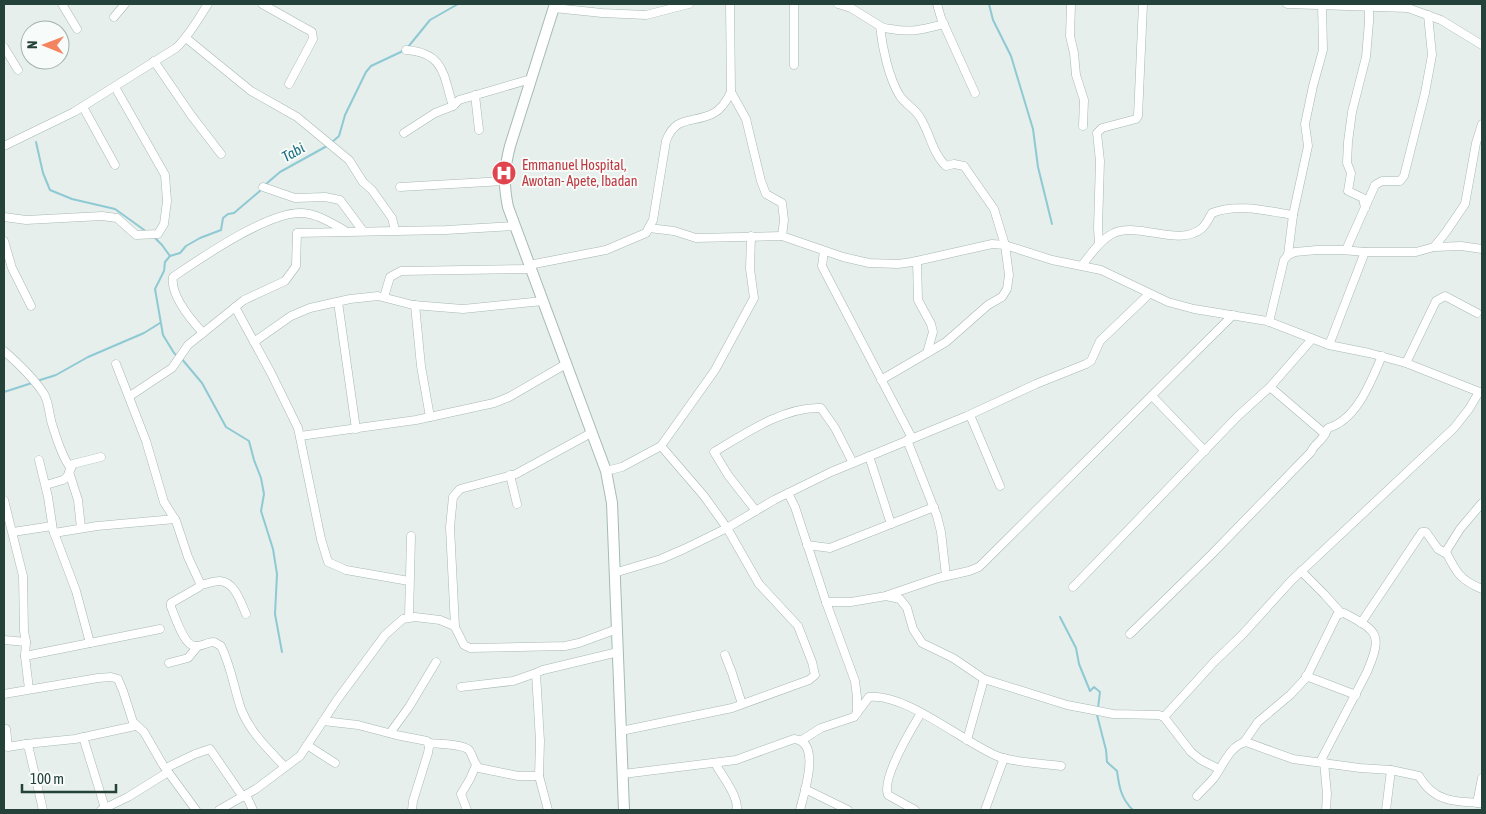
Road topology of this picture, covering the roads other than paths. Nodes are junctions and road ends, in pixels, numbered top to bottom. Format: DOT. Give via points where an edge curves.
graph roads {
  1 [pos="62,4"];
  2 [pos="125,4"];
  3 [pos="208,4"];
  4 [pos="262,4"];
  5 [pos="689,4"];
  6 [pos="730,4"];
  7 [pos="794,4"];
  8 [pos="838,4"];
  9 [pos="937,4"];
  10 [pos="1071,4"];
  11 [pos="1143,4"];
  12 [pos="1288,4"];
  13 [pos="1322,4"];
  14 [pos="554,6"];
  15 [pos="1369,6"];
  16 [pos="1428,15"];
  17 [pos="114,16"];
  18 [pos="944,24"];
  19 [pos="880,26"];
  20 [pos="77,29"];
  21 [pos="186,38"];
  22 [pos="1482,45"];
  23 [pos="4,49"];
  24 [pos="406,50"];
  25 [pos="154,61"];
  26 [pos="794,65"];
  27 [pos="18,70"];
  28 [pos="531,79"];
  29 [pos="289,84"];
  30 [pos="115,87"];
  31 [pos="731,92"];
  32 [pos="975,93"];
  33 [pos="474,95"];
  34 [pos="453,106"];
  35 [pos="83,107"];
  36 [pos="1083,126"];
  37 [pos="1482,126"];
  38 [pos="479,130"];
  39 [pos="404,133"];
  40 [pos="4,146"];
  41 [pos="221,154"];
  42 [pos="115,165"];
  43 [pos="504,181"];
  44 [pos="400,186"];
  45 [pos="263,188"];
  46 [pos="1365,208"];
  47 [pos="1293,215"];
  48 [pos="4,217"];
  49 [pos="516,226"];
  50 [pos="649,228"];
  51 [pos="395,230"];
  52 [pos="346,231"];
  53 [pos="363,231"];
  54 [pos="750,236"];
  55 [pos="782,236"];
  56 [pos="4,240"];
  57 [pos="1100,244"];
  58 [pos="1005,245"];
  59 [pos="1434,247"];
  60 [pos="1482,248"];
  61 [pos="1346,250"];
  62 [pos="824,251"];
  63 [pos="1365,252"];
  64 [pos="1288,255"];
  65 [pos="917,261"];
  66 [pos="1082,266"];
  67 [pos="530,267"];
  68 [pos="1149,294"];
  69 [pos="384,297"];
  70 [pos="338,302"];
  71 [pos="543,302"];
  72 [pos="415,305"];
  73 [pos="31,306"];
  74 [pos="235,307"];
  75 [pos="1478,313"];
  76 [pos="1232,315"];
  77 [pos="1269,322"];
  78 [pos="203,333"];
  79 [pos="1312,339"];
  80 [pos="254,342"];
  81 [pos="1329,346"];
  82 [pos="4,350"];
  83 [pos="927,353"];
  84 [pos="1382,356"];
  85 [pos="1406,363"];
  86 [pos="116,364"];
  87 [pos="566,364"];
  88 [pos="881,380"];
  89 [pos="1270,386"];
  90 [pos="1481,392"];
  91 [pos="130,396"];
  92 [pos="1152,396"];
  93 [pos="970,415"];
  94 [pos="430,417"];
  95 [pos="356,429"];
  96 [pos="591,433"];
  97 [pos="1325,434"];
  98 [pos="300,436"];
  99 [pos="910,439"];
  100 [pos="661,446"];
  101 [pos="1205,451"];
  102 [pos="869,456"];
  103 [pos="101,457"];
  104 [pos="39,460"];
  105 [pos="853,463"];
  106 [pos="69,470"];
  107 [pos="606,471"];
  108 [pos="510,475"];
  109 [pos="46,485"];
  110 [pos="1000,486"];
  111 [pos="788,493"];
  112 [pos="4,500"];
  113 [pos="517,504"];
  114 [pos="1481,506"];
  115 [pos="934,507"];
  116 [pos="756,511"];
  117 [pos="175,519"];
  118 [pos="891,524"];
  119 [pos="81,528"];
  120 [pos="727,528"];
  121 [pos="53,530"];
  122 [pos="13,532"];
  123 [pos="410,536"];
  124 [pos="807,546"];
  125 [pos="1446,552"];
  126 [pos="1301,571"];
  127 [pos="614,573"];
  128 [pos="946,576"];
  129 [pos="409,582"];
  130 [pos="200,585"];
  131 [pos="1073,587"];
  132 [pos="1482,589"];
  133 [pos="886,596"];
  134 [pos="826,602"];
  135 [pos="1341,613"];
  136 [pos="246,614"];
  137 [pos="409,617"];
  138 [pos="1361,622"];
  139 [pos="455,627"];
  140 [pos="160,629"];
  141 [pos="617,629"];
  142 [pos="1130,634"];
  143 [pos="4,640"];
  144 [pos="26,642"];
  145 [pos="90,643"];
  146 [pos="198,646"];
  147 [pos="618,652"];
  148 [pos="725,655"];
  149 [pos="25,656"];
  150 [pos="436,662"];
  151 [pos="169,663"];
  152 [pos="536,673"];
  153 [pos="1306,676"];
  154 [pos="984,679"];
  155 [pos="461,687"];
  156 [pos="29,689"];
  157 [pos="4,694"];
  158 [pos="1356,695"];
  159 [pos="742,704"];
  160 [pos="857,713"];
  161 [pos="921,713"];
  162 [pos="1164,717"];
  163 [pos="323,721"];
  164 [pos="135,726"];
  165 [pos="4,729"];
  166 [pos="621,731"];
  167 [pos="390,733"];
  168 [pos="83,737"];
  169 [pos="802,740"];
  170 [pos="967,740"];
  171 [pos="1244,742"];
  172 [pos="429,743"];
  173 [pos="26,744"];
  174 [pos="307,745"];
  175 [pos="1004,758"];
  176 [pos="1322,762"];
  177 [pos="335,763"];
  178 [pos="715,763"];
  179 [pos="476,765"];
  180 [pos="1061,766"];
  181 [pos="285,768"];
  182 [pos="1219,769"];
  183 [pos="167,770"];
  184 [pos="1391,770"];
  185 [pos="622,774"];
  186 [pos="539,776"];
  187 [pos="1482,778"];
  188 [pos="805,789"];
  189 [pos="245,796"];
  190 [pos="1197,796"];
  191 [pos="1480,803"];
  192 [pos="103,809"];
  193 [pos="43,810"];
  194 [pos="196,810"];
  195 [pos="219,810"];
  196 [pos="253,810"];
  197 [pos="412,810"];
  198 [pos="467,810"];
  199 [pos="548,810"];
  200 [pos="624,810"];
  201 [pos="737,810"];
  202 [pos="800,810"];
  203 [pos="848,810"];
  204 [pos="915,810"];
  205 [pos="985,810"];
  206 [pos="1326,810"];
  207 [pos="1386,810"];
  1 -- 20 [label="street"];
  2 -- 17 [label="street"];
  3 -- 21 [label="street"];
  4 -- 29 [label="street" via="312,32 313,39"];
  5 -- 14 [label="street" via="646,15"];
  6 -- 31 [label="street"];
  7 -- 26 [label="street"];
  8 -- 19 [label="street"];
  9 -- 18 [label="street"];
  10 -- 36 [label="street" via="1070,36 1084,100"];
  11 -- 57 [label="street" via="1138,116 1102,128 1096,134 1100,161"];
  12 -- 13 [label="street"];
  13 -- 15 [label="street"];
  13 -- 47 [label="street" via="1323,50 1305,124 1308,146"];
  14 -- 28 [label="main road"];
  15 -- 16 [label="street" via="1408,8"];
  15 -- 46 [label="street" via="1366,57 1352,112 1347,163 1351,173 1348,191 1363,198"];
  16 -- 22 [label="street"];
  16 -- 46 [label="street" via="1432,55 1404,176 1400,181 1377,183"];
  18 -- 19 [label="street" via="916,31 897,31"];
  18 -- 32 [label="street"];
  19 -- 58 [label="street" via="881,39 899,94 921,118 940,160 946,166 964,166 988,200"];
  21 -- 25 [label="street"];
  21 -- 51 [label="street" via="251,90 297,118 349,160 392,218"];
  23 -- 27 [label="street"];
  24 -- 34 [label="street" via="420,51 440,64"];
  25 -- 30 [label="street"];
  25 -- 41 [label="street"];
  28 -- 33 [label="street"];
  28 -- 43 [label="main road" via="510,146"];
  30 -- 35 [label="street"];
  30 -- 48 [label="street" via="165,175 164,224 158,234 136,235 117,218 102,216 26,220"];
  31 -- 50 [label="street" via="713,114 683,121 669,132"];
  31 -- 55 [label="street" via="746,119 766,194 782,203"];
  33 -- 34 [label="street" via="459,100"];
  33 -- 38 [label="street"];
  34 -- 39 [label="street"];
  35 -- 40 [label="street"];
  35 -- 42 [label="street"];
  37 -- 59 [label="street" via="1465,204"];
  43 -- 44 [label="street"];
  43 -- 49 [label="main road" via="508,207"];
  45 -- 53 [label="street" via="295,198 340,200"];
  46 -- 61 [label="street"];
  47 -- 57 [label="street" via="1263,209 1215,212 1201,229 1192,234 1124,230"];
  47 -- 64 [label="street"];
  49 -- 51 [label="street"];
  49 -- 67 [label="main road"];
  50 -- 54 [label="street" via="696,238"];
  50 -- 67 [label="street" via="646,233 606,250"];
  51 -- 53 [label="street"];
  52 -- 53 [label="street"];
  52 -- 74 [label="street" via="297,233 296,266 291,274 284,282"];
  52 -- 78 [label="street" via="316,215 284,214 252,228 187,267 174,277 173,283 186,313"];
  54 -- 55 [label="street"];
  54 -- 100 [label="street" via="753,303 716,370"];
  55 -- 62 [label="street"];
  56 -- 73 [label="street" via="12,268"];
  57 -- 66 [label="street"];
  58 -- 65 [label="street" via="992,244"];
  58 -- 66 [label="street"];
  58 -- 83 [label="street" via="1008,289 946,342"];
  59 -- 60 [label="street"];
  59 -- 63 [label="street" via="1416,252"];
  61 -- 63 [label="street"];
  61 -- 64 [label="street"];
  62 -- 65 [label="street" via="858,262 898,264"];
  62 -- 88 [label="street" via="822,266"];
  63 -- 81 [label="street"];
  64 -- 77 [label="street"];
  65 -- 83 [label="street" via="918,296 933,332"];
  66 -- 68 [label="street" via="1101,270"];
  67 -- 69 [label="street" via="401,271 390,277"];
  67 -- 71 [label="main road"];
  68 -- 76 [label="street" via="1194,309"];
  68 -- 93 [label="street" via="1100,341 1091,361"];
  69 -- 70 [label="street"];
  69 -- 72 [label="street"];
  70 -- 80 [label="street" via="291,316"];
  70 -- 95 [label="street"];
  71 -- 72 [label="street" via="463,309"];
  71 -- 87 [label="main road"];
  72 -- 94 [label="street"];
  74 -- 78 [label="street"];
  74 -- 80 [label="street"];
  75 -- 85 [label="street" via="1445,296 1440,297"];
  76 -- 77 [label="street"];
  76 -- 92 [label="street"];
  77 -- 79 [label="street"];
  78 -- 91 [label="street" via="184,350 172,368"];
  79 -- 81 [label="street"];
  79 -- 89 [label="street"];
  80 -- 98 [label="street" via="294,418"];
  81 -- 84 [label="street"];
  82 -- 106 [label="street" via="45,394"];
  83 -- 88 [label="street"];
  84 -- 85 [label="street"];
  84 -- 97 [label="street" via="1356,407 1328,428"];
  85 -- 90 [label="street"];
  86 -- 91 [label="street"];
  87 -- 94 [label="street" via="494,403"];
  87 -- 96 [label="main road"];
  88 -- 99 [label="street"];
  89 -- 97 [label="street"];
  89 -- 101 [label="street"];
  90 -- 126 [label="street" via="1454,428"];
  91 -- 117 [label="street" via="164,502"];
  92 -- 101 [label="street"];
  92 -- 128 [label="street" via="986,561 970,571"];
  93 -- 99 [label="street"];
  93 -- 110 [label="street"];
  94 -- 95 [label="street"];
  95 -- 98 [label="street"];
  96 -- 107 [label="main road"];
  96 -- 108 [label="street"];
  97 -- 142 [label="street"];
  98 -- 129 [label="street" via="328,562 346,570"];
  99 -- 102 [label="street"];
  99 -- 115 [label="street"];
  100 -- 107 [label="street" via="622,467"];
  100 -- 120 [label="street"];
  101 -- 131 [label="street"];
  102 -- 105 [label="street"];
  102 -- 118 [label="street"];
  103 -- 106 [label="street" via="76,463"];
  104 -- 109 [label="street"];
  105 -- 111 [label="street"];
  105 -- 116 [label="street" via="821,408 781,416 750,431 714,452"];
  106 -- 109 [label="street" via="63,480"];
  106 -- 119 [label="street" via="78,500"];
  107 -- 127 [label="main road" via="612,503"];
  108 -- 113 [label="street"];
  108 -- 139 [label="street" via="460,489 453,497 450,527"];
  109 -- 121 [label="street"];
  111 -- 116 [label="street"];
  111 -- 124 [label="street"];
  112 -- 122 [label="street"];
  114 -- 125 [label="street" via="1460,529"];
  115 -- 118 [label="street"];
  115 -- 128 [label="street" via="941,532"];
  116 -- 120 [label="street"];
  117 -- 119 [label="street"];
  117 -- 130 [label="street"];
  118 -- 124 [label="street" via="830,548"];
  119 -- 121 [label="street"];
  120 -- 127 [label="street" via="660,559"];
  120 -- 159 [label="street" via="759,584 798,626 815,671 809,680"];
  121 -- 122 [label="street"];
  121 -- 145 [label="street" via="76,591"];
  122 -- 144 [label="street" via="23,576"];
  123 -- 129 [label="street"];
  124 -- 134 [label="street"];
  125 -- 132 [label="street" via="1459,576"];
  125 -- 138 [label="street" via="1438,549 1426,532 1422,532"];
  126 -- 135 [label="street"];
  126 -- 162 [label="street"];
  127 -- 141 [label="main road"];
  128 -- 133 [label="street"];
  129 -- 137 [label="street"];
  130 -- 136 [label="street" via="217,581 232,586"];
  130 -- 146 [label="street" via="174,600 171,607 187,643"];
  133 -- 134 [label="street"];
  133 -- 154 [label="street" via="900,599 922,643 958,661"];
  134 -- 160 [label="street" via="855,681"];
  135 -- 138 [label="street"];
  135 -- 153 [label="street" via="1337,615"];
  137 -- 139 [label="street" via="440,620"];
  137 -- 163 [label="street" via="385,635"];
  138 -- 158 [label="street" via="1372,630 1376,642 1373,659"];
  139 -- 141 [label="street" via="464,645 470,648 565,646"];
  140 -- 145 [label="street"];
  141 -- 147 [label="main road"];
  143 -- 144 [label="street"];
  144 -- 149 [label="street"];
  145 -- 149 [label="street"];
  146 -- 151 [label="street" via="188,658"];
  146 -- 181 [label="street" via="214,642 220,646 248,724"];
  147 -- 152 [label="street"];
  147 -- 166 [label="main road"];
  148 -- 159 [label="street"];
  149 -- 156 [label="street"];
  150 -- 167 [label="street"];
  152 -- 155 [label="street" via="513,681"];
  152 -- 186 [label="street"];
  153 -- 158 [label="street"];
  153 -- 171 [label="street" via="1290,695 1258,722"];
  154 -- 162 [label="street" via="1067,705 1113,714"];
  154 -- 170 [label="street"];
  156 -- 157 [label="street"];
  156 -- 164 [label="street" via="98,678 118,679"];
  158 -- 176 [label="street"];
  159 -- 166 [label="street"];
  160 -- 161 [label="street" via="866,699 875,696 891,699"];
  160 -- 169 [label="street"];
  161 -- 170 [label="street"];
  161 -- 204 [label="street" via="904,742 886,785 888,795"];
  162 -- 182 [label="street" via="1191,752"];
  163 -- 167 [label="street"];
  163 -- 174 [label="street"];
  164 -- 168 [label="street"];
  164 -- 183 [label="street" via="144,732"];
  165 -- 173 [label="street" via="8,748"];
  166 -- 185 [label="main road"];
  167 -- 172 [label="street"];
  168 -- 173 [label="street"];
  168 -- 192 [label="street"];
  169 -- 178 [label="street" via="794,739 736,760"];
  169 -- 188 [label="street" via="809,755"];
  170 -- 175 [label="street"];
  171 -- 176 [label="street" via="1286,757"];
  171 -- 182 [label="street"];
  172 -- 179 [label="street" via="469,750"];
  172 -- 197 [label="street"];
  173 -- 193 [label="street"];
  174 -- 177 [label="street"];
  174 -- 181 [label="street" via="300,756"];
  175 -- 180 [label="street"];
  175 -- 205 [label="street"];
  176 -- 184 [label="street"];
  176 -- 206 [label="street"];
  178 -- 185 [label="street"];
  178 -- 201 [label="street" via="733,794"];
  179 -- 186 [label="street" via="518,776"];
  179 -- 198 [label="street" via="461,794"];
  181 -- 189 [label="street"];
  182 -- 190 [label="street"];
  183 -- 189 [label="street" via="210,749"];
  183 -- 192 [label="street" via="143,789"];
  183 -- 194 [label="street"];
  184 -- 191 [label="street" via="1419,776 1427,790 1443,798"];
  184 -- 207 [label="street"];
  185 -- 200 [label="main road"];
  186 -- 199 [label="street"];
  187 -- 191 [label="street"];
  188 -- 202 [label="street"];
  188 -- 203 [label="street"];
  189 -- 195 [label="street"];
  189 -- 196 [label="street"];
}
